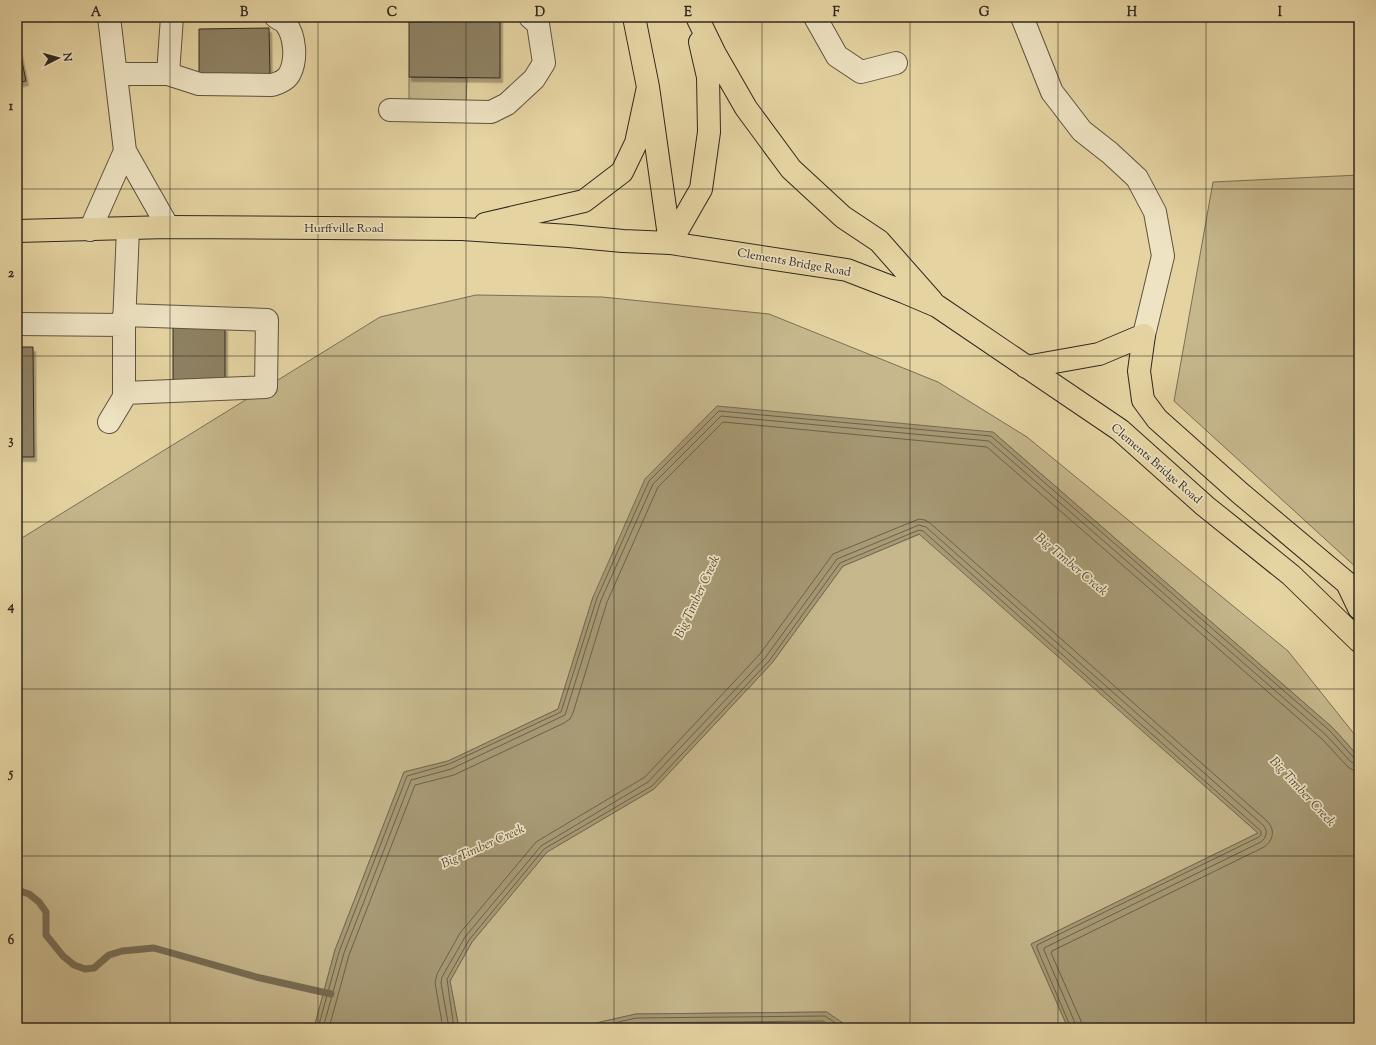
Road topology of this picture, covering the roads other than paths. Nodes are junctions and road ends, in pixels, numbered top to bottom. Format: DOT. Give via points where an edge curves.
graph roads {
  1 [pos="109,17"];
  2 [pos="172,17"];
  3 [pos="276,17"];
  4 [pos="530,17"];
  5 [pos="634,17"];
  6 [pos="694,17"];
  7 [pos="697,17"];
  8 [pos="815,17"];
  9 [pos="1022,17"];
  10 [pos="896,63"];
  11 [pos="116,74"];
  12 [pos="168,74"];
  13 [pos="648,87"];
  14 [pos="390,110"];
  15 [pos="125,151"];
  16 [pos="168,227"];
  17 [pos="128,229"];
  18 [pos="462,229"];
  19 [pos="90,230"];
  20 [pos="17,231"];
  21 [pos="670,243"];
  22 [pos="937,306"];
  23 [pos="124,320"];
  24 [pos="17,324"];
  25 [pos="1144,335"];
  26 [pos="1026,367"];
  27 [pos="124,393"];
  28 [pos="109,422"];
  29 [pos="1359,608"];
  30 [pos="1359,641"];
  1 -- 11 [label="lane"];
  2 -- 12 [label="lane"];
  3 -- 12 [label="lane" via="286,23 293,40 294,60 290,74 282,82 272,85 199,84"];
  4 -- 14 [label="lane" via="538,24 544,63 534,79 507,104 491,112"];
  5 -- 13 [label="main road"];
  6 -- 21 [label="main road" via="708,77 709,132 702,189"];
  7 -- 22 [label="main road, Clements Bridge Road" via="746,108 791,169 843,217 879,241"];
  8 -- 10 [label="lane" via="837,56 861,72"];
  9 -- 25 [label="lane" via="1052,92 1082,131 1137,178 1155,212 1163,256"];
  11 -- 12 [label="lane"];
  11 -- 15 [label="lane"];
  13 -- 18 [label="main road" via="636,143 622,172 584,201"];
  13 -- 21 [label="main road"];
  15 -- 16 [label="lane"];
  15 -- 19 [label="lane"];
  16 -- 17 [label="main road, Hurffville Road"];
  16 -- 18 [label="main road, Hurffville Road"];
  17 -- 19 [label="main road, Hurffville Road"];
  17 -- 23 [label="lane"];
  18 -- 21 [label="main road, Hurffville Road" via="624,242"];
  19 -- 20 [label="main road, Hurffville Road"];
  21 -- 22 [label="main road, Clements Bridge Road" via="847,270"];
  22 -- 26 [label="main road, Clements Bridge Road"];
  23 -- 24 [label="lane"];
  23 -- 27 [label="lane"];
  23 -- 27 [label="lane" via="267,320 266,387"];
  25 -- 26 [label="main road" via="1099,354"];
  25 -- 29 [label="main road" via="1139,371 1143,400 1157,419 1347,583"];
  26 -- 30 [label="main road, Clements Bridge Road" via="1120,430 1205,506 1291,575"];
  27 -- 28 [label="lane"];
}
